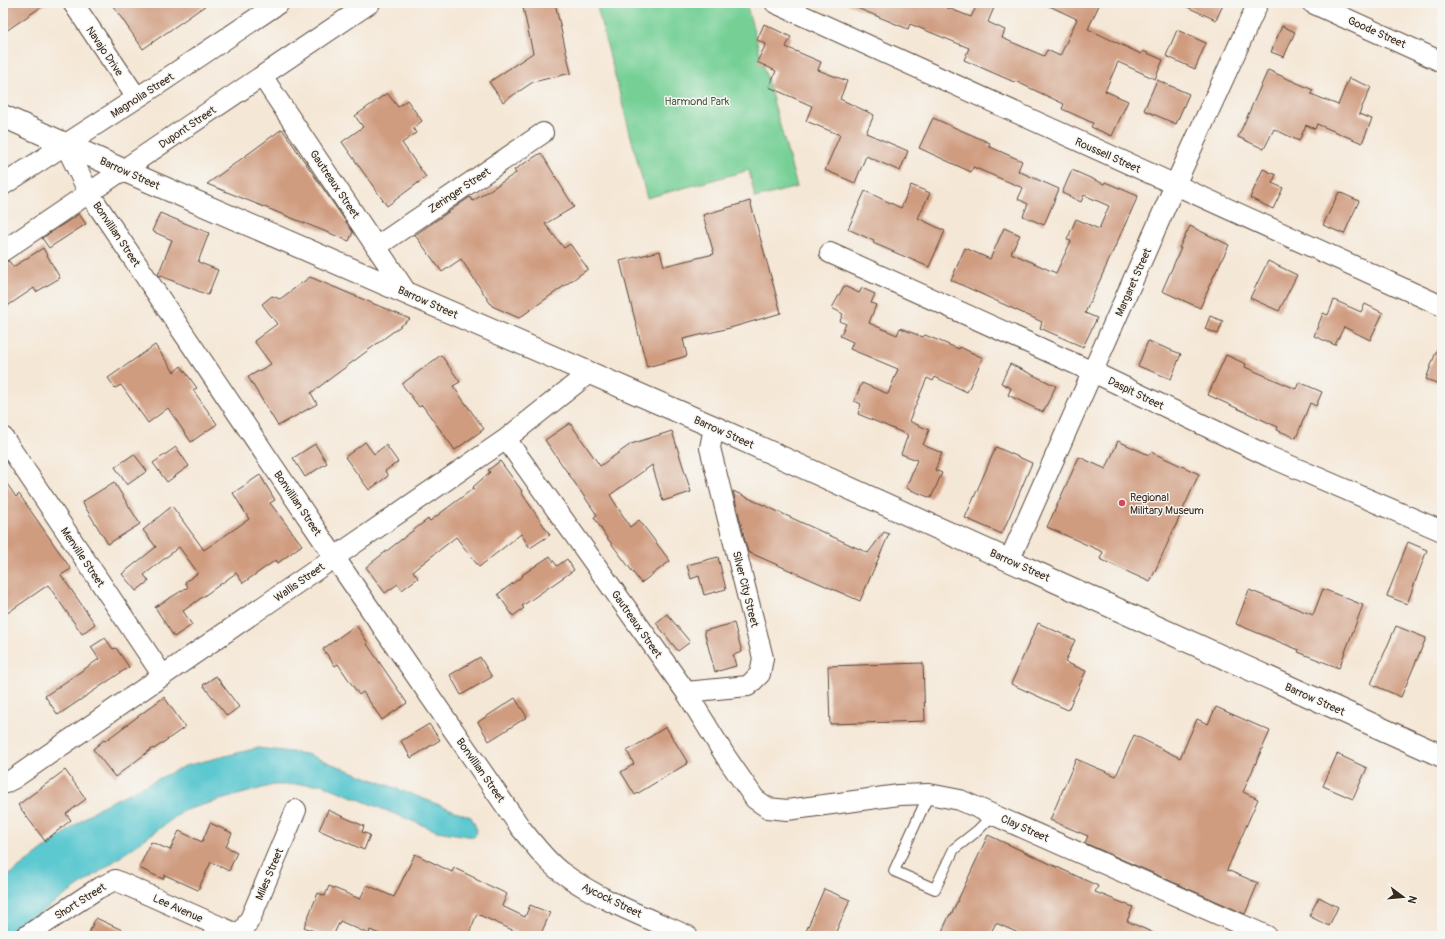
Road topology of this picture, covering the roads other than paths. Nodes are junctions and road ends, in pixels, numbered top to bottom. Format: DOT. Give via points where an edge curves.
graph roads {
  1 [pos="73,3"];
  2 [pos="279,3"];
  3 [pos="370,3"];
  4 [pos="775,3"];
  5 [pos="1258,3"];
  6 [pos="1312,3"];
  7 [pos="1442,62"];
  8 [pos="262,76"];
  9 [pos="137,98"];
  10 [pos="3,116"];
  11 [pos="543,133"];
  12 [pos="65,144"];
  13 [pos="124,170"];
  14 [pos="3,184"];
  15 [pos="1175,185"];
  16 [pos="90,193"];
  17 [pos="376,247"];
  18 [pos="3,251"];
  19 [pos="830,253"];
  20 [pos="407,293"];
  21 [pos="1442,306"];
  22 [pos="1094,372"];
  23 [pos="589,373"];
  24 [pos="714,427"];
  25 [pos="3,437"];
  26 [pos="506,439"];
  27 [pos="1442,531"];
  28 [pos="335,558"];
  29 [pos="1009,561"];
  30 [pos="163,676"];
  31 [pos="686,692"];
  32 [pos="1442,756"];
  33 [pos="3,784"];
  34 [pos="929,794"];
  35 [pos="768,808"];
  36 [pos="296,810"];
  37 [pos="994,814"];
  38 [pos="542,855"];
  39 [pos="115,880"];
  40 [pos="26,936"];
  41 [pos="240,936"];
  42 [pos="688,936"];
  43 [pos="1267,936"];
  1 -- 9 [label="street, Navajo Drive"];
  2 -- 9 [label="street, Magnolia Street"];
  3 -- 8 [label="street, Dupont Street"];
  4 -- 15 [label="street, Roussell Street"];
  5 -- 15 [label="street, Margaret Street"];
  6 -- 7 [label="street, Goode Street"];
  8 -- 13 [label="street, Dupont Street"];
  8 -- 17 [label="street, Gautreaux Street"];
  9 -- 12 [label="street, Magnolia Street"];
  10 -- 12 [label="main road, Barrow Street"];
  11 -- 17 [label="street, Zeringer Street"];
  12 -- 13 [label="main road, Barrow Street"];
  12 -- 14 [label="street, Magnolia Street"];
  12 -- 16 [label="street, Bonvillian Street"];
  13 -- 16 [label="street, Dupont Street"];
  13 -- 20 [label="main road, Barrow Street"];
  15 -- 21 [label="street, Roussell Street"];
  15 -- 22 [label="street, Margaret Street"];
  16 -- 18 [label="street, Dupont Street"];
  16 -- 28 [label="street, Bonvillian Street"];
  17 -- 20 [label="street, Gautreaux Street"];
  19 -- 22 [label="street, Daspit Street"];
  20 -- 23 [label="main road, Barrow Street"];
  22 -- 27 [label="street, Daspit Street" via="1270,457"];
  22 -- 29 [label="street, Margaret Street"];
  23 -- 24 [label="main road, Barrow Street"];
  23 -- 26 [label="street, Wallis Street"];
  24 -- 29 [label="main road, Barrow Street"];
  24 -- 31 [label="street, Silver City Street" via="710,448 763,658 760,674 748,686"];
  25 -- 30 [label="street, Menville Street"];
  26 -- 28 [label="street, Wallis Street"];
  26 -- 31 [label="street, Gautreaux Street"];
  28 -- 30 [label="street, Wallis Street"];
  28 -- 38 [label="street, Bonvillian Street" via="520,827"];
  29 -- 32 [label="main road, Barrow Street"];
  30 -- 33 [label="street, Wallis Street"];
  31 -- 35 [label="street, Gautreaux Street" via="748,789"];
  34 -- 35 [label="street, Clay Street" via="899,795 787,810"];
  34 -- 37 [label="street, Clay Street" via="960,800"];
  34 -- 37 [label="lane" via="894,871 935,889 954,849"];
  36 -- 41 [label="street, Miles Street" via="251,917"];
  37 -- 43 [label="street, Clay Street"];
  38 -- 42 [label="street, Aycock Street" via="581,886"];
  39 -- 40 [label="street, Short Street"];
  39 -- 41 [label="street, Lee Avenue"];
}
